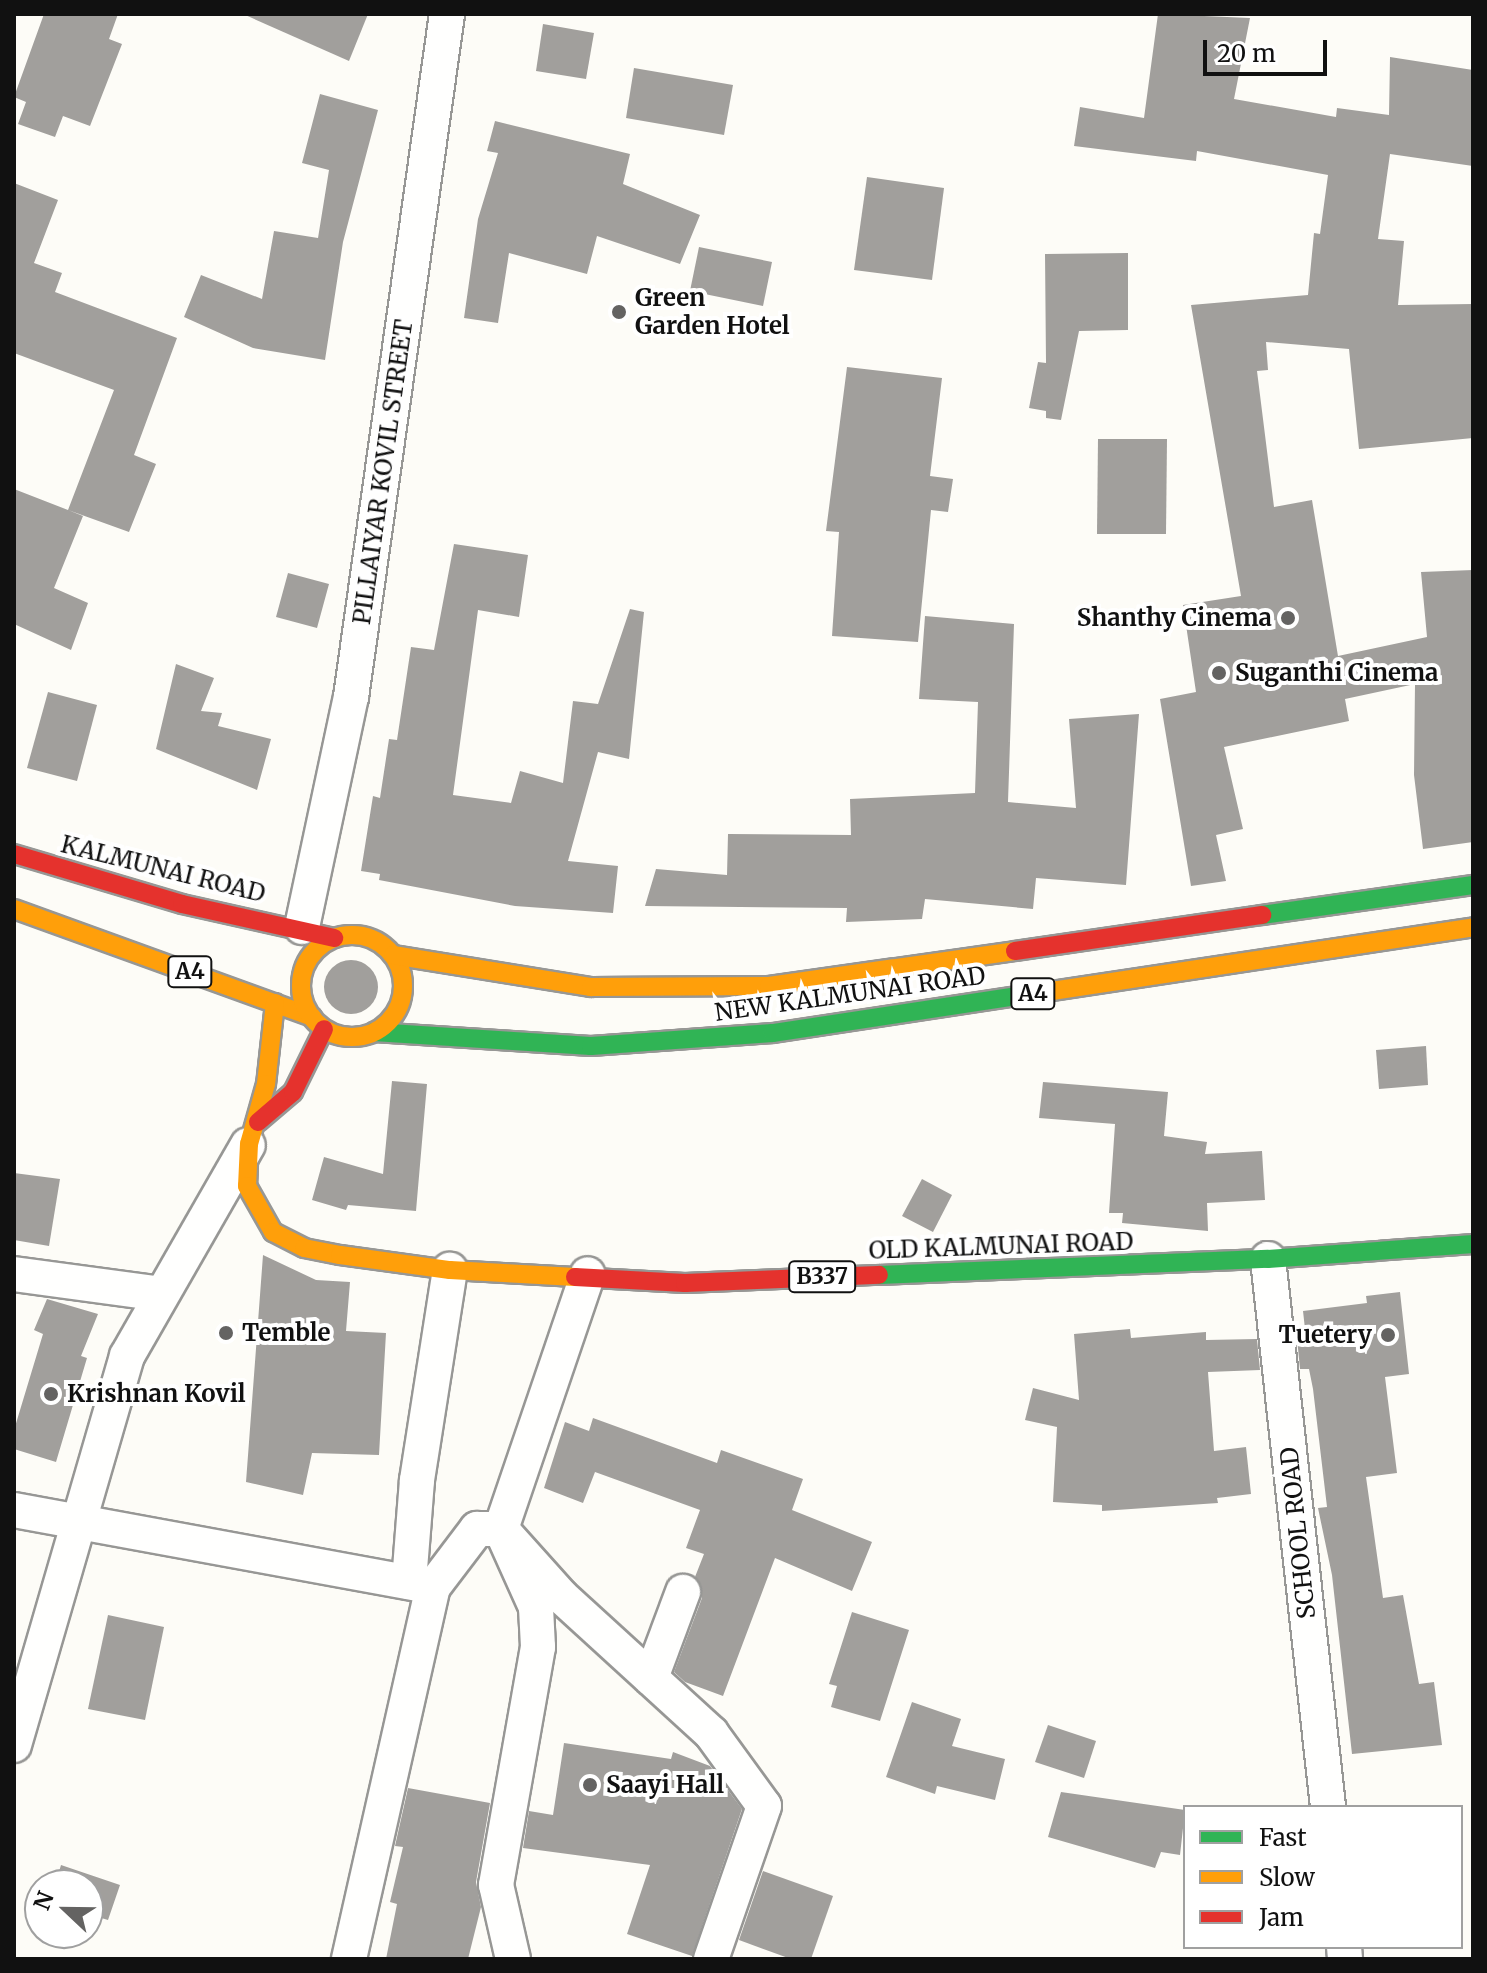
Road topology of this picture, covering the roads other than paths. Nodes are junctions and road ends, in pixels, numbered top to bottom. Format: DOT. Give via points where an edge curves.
graph roads {
  1 [pos="447,14"];
  2 [pos="14,854"];
  3 [pos="1473,885"];
  4 [pos="14,909"];
  5 [pos="302,927"];
  6 [pos="1473,927"];
  7 [pos="334,938"];
  8 [pos="393,955"];
  9 [pos="275,1003"];
  10 [pos="318,1023"];
  11 [pos="374,1032"];
  12 [pos="253,1133"];
  13 [pos="1473,1244"];
  14 [pos="1268,1259"];
  15 [pos="450,1270"];
  16 [pos="14,1274"];
  17 [pos="588,1274"];
  18 [pos="161,1294"];
  19 [pos="14,1510"];
  20 [pos="78,1522"];
  21 [pos="501,1529"];
  22 [pos="421,1584"];
  23 [pos="683,1592"];
  24 [pos="651,1678"];
  25 [pos="14,1745"];
  26 [pos="1328,1805"];
  27 [pos="349,1959"];
  28 [pos="513,1959"];
  29 [pos="711,1959"];
  1 -- 5 [label="street, PILLAIYAR KOVIL STREET" via="351,697"];
  2 -- 5 [label="main road, KALMUNAI ROAD" via="182,904"];
  3 -- 8 [label="main road, NEW KALMUNAI ROAD / A4" via="769,986 591,987"];
  4 -- 9 [label="main road, A4"];
  5 -- 7 [label="main road, KALMUNAI ROAD"];
  6 -- 11 [label="main road, NEW KALMUNAI ROAD / A4" via="773,1033 591,1046"];
  7 -- 8 [label="main road" via="366,936"];
  7 -- 10 [label="main road" via="320,946 303,972 304,1003"];
  8 -- 11 [label="main road" via="403,983 401,998 396,1012"];
  9 -- 10 [label="main road, A4"];
  9 -- 12 [label="main road, OLD KALMUNAI ROAD / B337"];
  10 -- 11 [label="main road" via="340,1035"];
  10 -- 12 [label="main road" via="293,1092"];
  12 -- 15 [label="main road, OLD KALMUNAI ROAD / B337" via="247,1186 273,1232 316,1250"];
  12 -- 18 [label="street"];
  13 -- 14 [label="main road, OLD KALMUNAI ROAD / B337"];
  14 -- 17 [label="main road, OLD KALMUNAI ROAD / B337" via="685,1283"];
  14 -- 26 [label="street, SCHOOL ROAD"];
  15 -- 17 [label="main road, OLD KALMUNAI ROAD / B337"];
  15 -- 22 [label="street" via="417,1480"];
  16 -- 18 [label="street"];
  17 -- 21 [label="street"];
  18 -- 20 [label="street" via="127,1356"];
  19 -- 20 [label="street"];
  20 -- 22 [label="street"];
  20 -- 25 [label="street"];
  21 -- 22 [label="street" via="477,1529"];
  21 -- 24 [label="street" via="562,1597"];
  21 -- 28 [label="street" via="536,1607 538,1647 496,1885"];
  22 -- 27 [label="street"];
  23 -- 24 [label="street"];
  24 -- 29 [label="street" via="711,1733 764,1806"];
}
